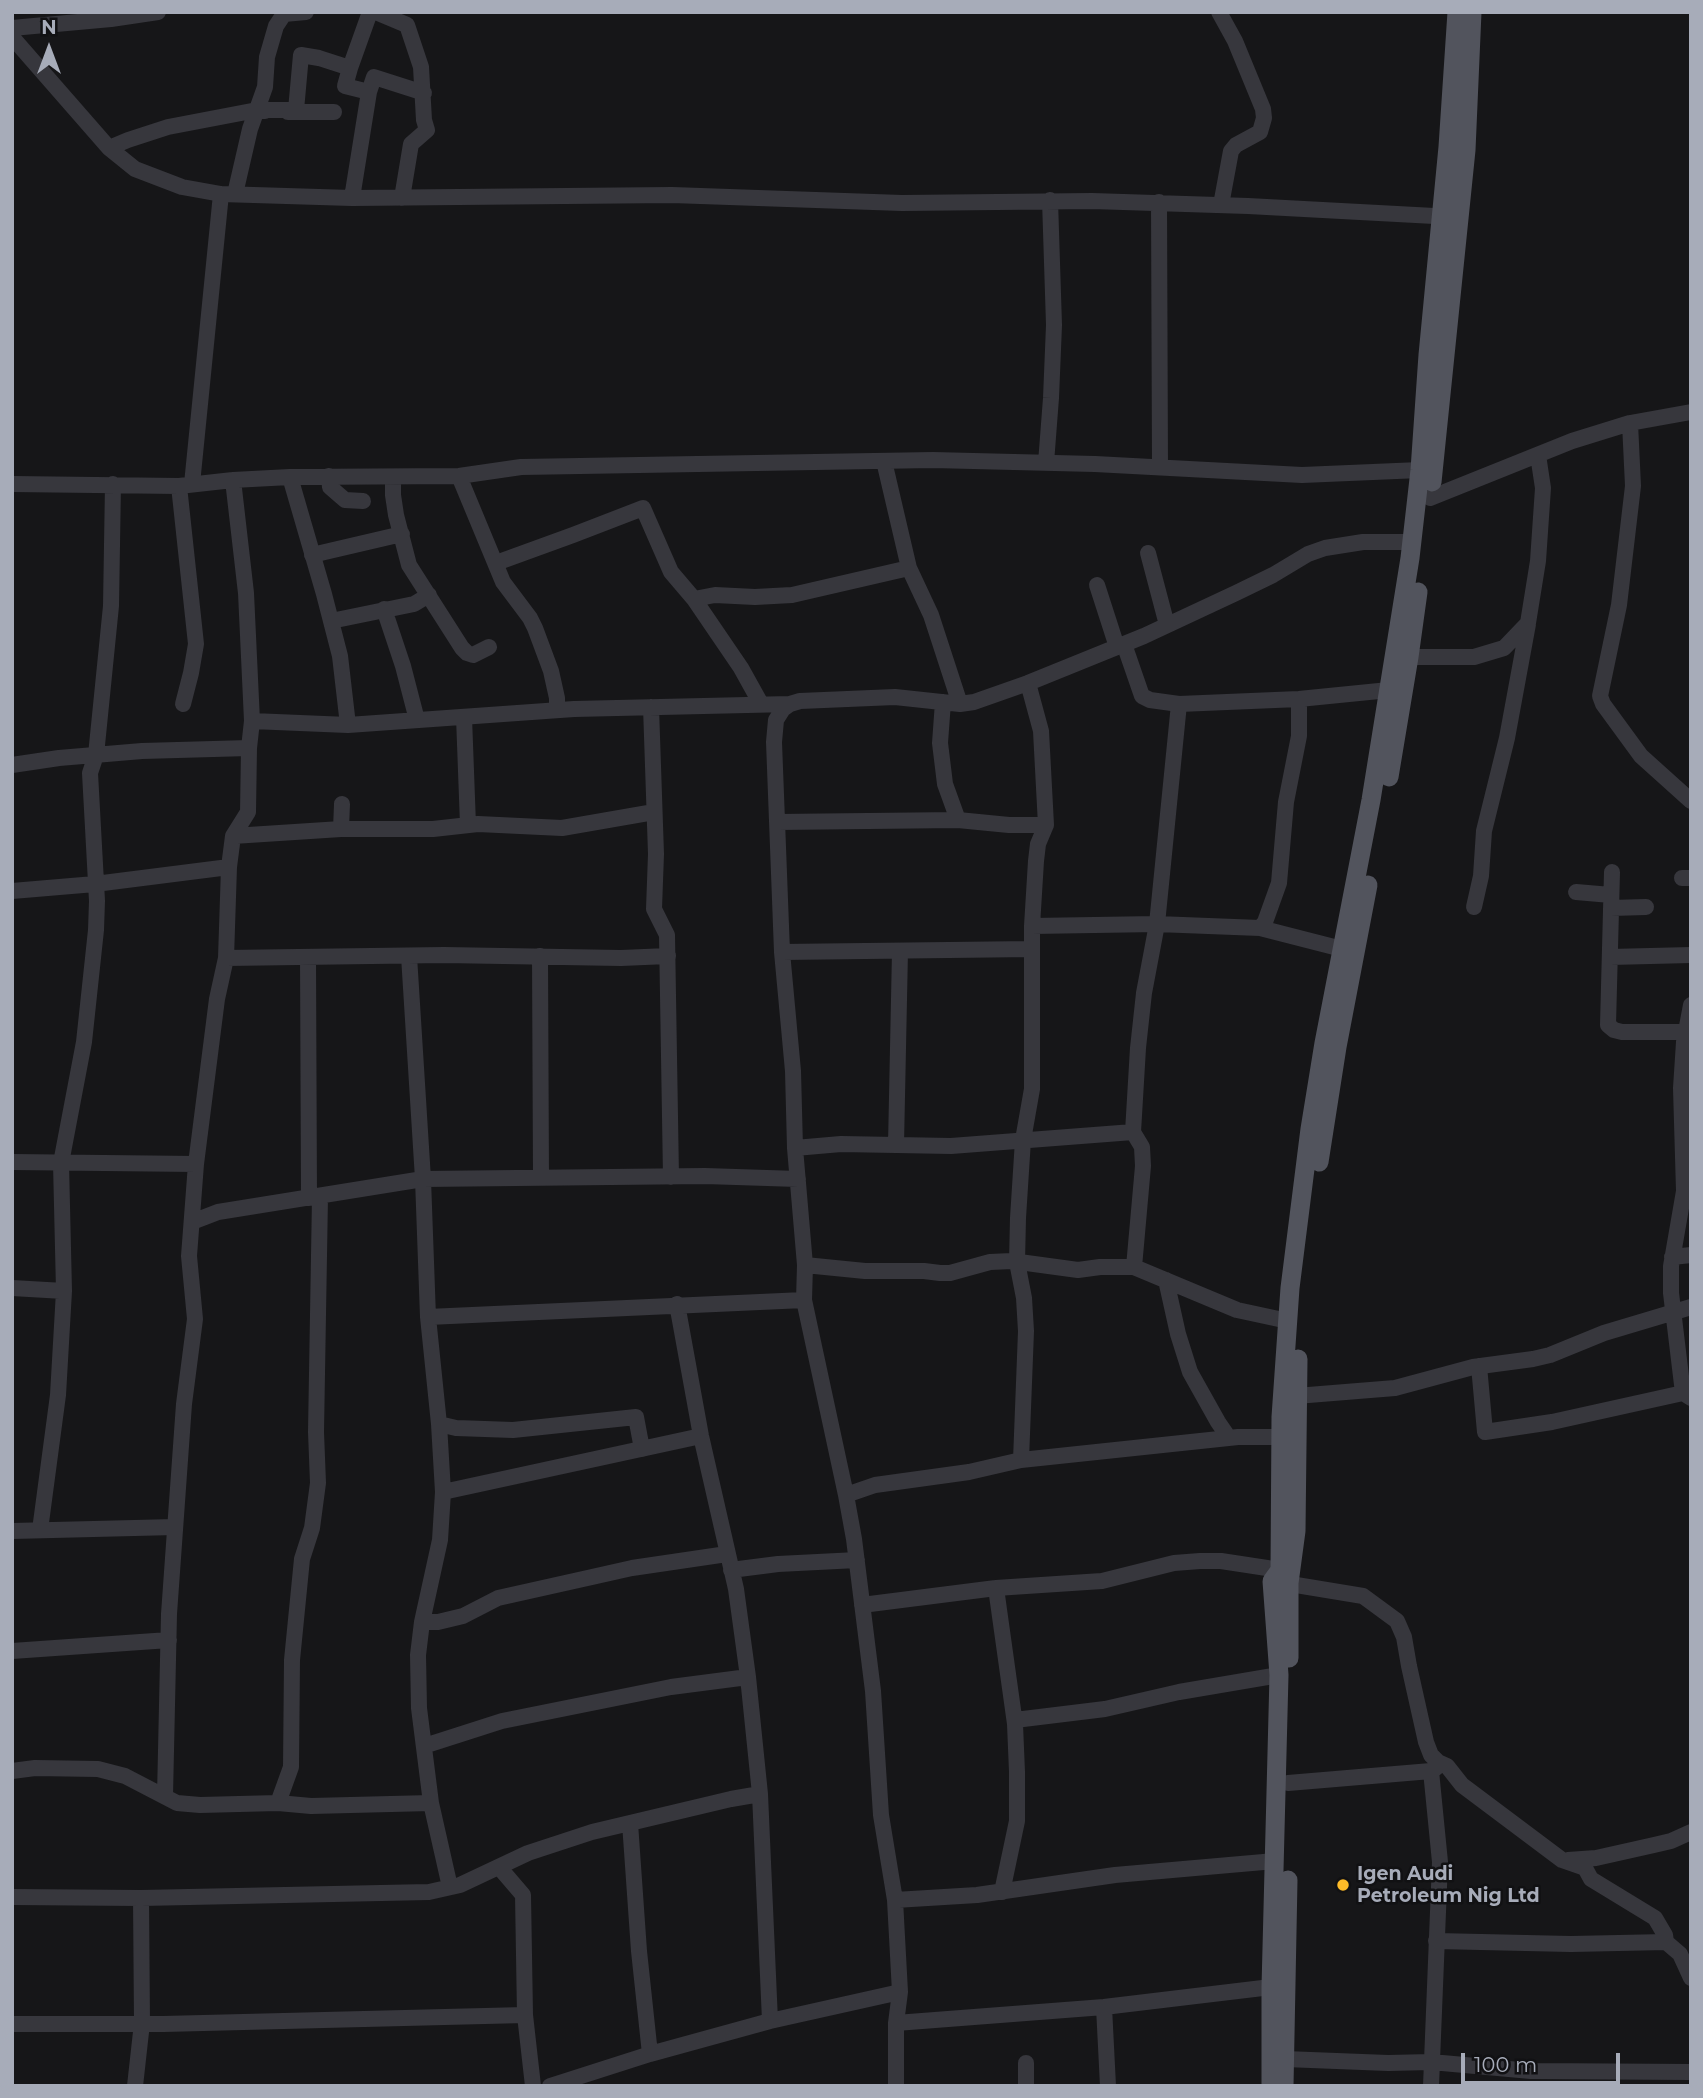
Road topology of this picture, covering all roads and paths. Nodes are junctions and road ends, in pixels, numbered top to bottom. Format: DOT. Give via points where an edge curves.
graph roads {
  1 [pos="158,12"];
  2 [pos="306,12"];
  3 [pos="370,12"];
  4 [pos="376,12"];
  5 [pos="1219,12"];
  6 [pos="1457,12"];
  7 [pos="1472,12"];
  8 [pos="110,16"];
  9 [pos="64,18"];
  10 [pos="33,19"];
  11 [pos="12,28"];
  12 [pos="12,37"];
  13 [pos="350,68"];
  14 [pos="369,92"];
  15 [pos="424,93"];
  16 [pos="257,110"];
  17 [pos="334,112"];
  18 [pos="109,148"];
  19 [pos="228,194"];
  20 [pos="352,198"];
  21 [pos="402,198"];
  22 [pos="1050,200"];
  23 [pos="1159,202"];
  24 [pos="1221,205"];
  25 [pos="1450,216"];
  26 [pos="1691,412"];
  27 [pos="1630,423"];
  28 [pos="1538,455"];
  29 [pos="884,461"];
  30 [pos="1046,463"];
  31 [pos="1160,467"];
  32 [pos="1420,470"];
  33 [pos="329,476"];
  34 [pos="459,476"];
  35 [pos="290,477"];
  36 [pos="393,477"];
  37 [pos="233,480"];
  38 [pos="12,484"];
  39 [pos="113,484"];
  40 [pos="186,485"];
  41 [pos="1430,498"];
  42 [pos="363,500"];
  43 [pos="402,534"];
  44 [pos="1411,542"];
  45 [pos="1148,553"];
  46 [pos="312,555"];
  47 [pos="496,563"];
  48 [pos="909,568"];
  49 [pos="1097,585"];
  50 [pos="429,595"];
  51 [pos="694,599"];
  52 [pos="384,609"];
  53 [pos="331,621"];
  54 [pos="1528,624"];
  55 [pos="1167,625"];
  56 [pos="1120,645"];
  57 [pos="489,648"];
  58 [pos="1409,657"];
  59 [pos="1028,683"];
  60 [pos="1389,690"];
  61 [pos="1299,699"];
  62 [pos="943,702"];
  63 [pos="183,704"];
  64 [pos="761,704"];
  65 [pos="790,704"];
  66 [pos="960,704"];
  67 [pos="1179,704"];
  68 [pos="651,707"];
  69 [pos="557,710"];
  70 [pos="464,717"];
  71 [pos="252,720"];
  72 [pos="417,720"];
  73 [pos="348,725"];
  74 [pos="249,748"];
  75 [pos="96,755"];
  76 [pos="12,765"];
  77 [pos="1691,800"];
  78 [pos="342,804"];
  79 [pos="654,812"];
  80 [pos="958,820"];
  81 [pos="778,822"];
  82 [pos="468,825"];
  83 [pos="1046,825"];
  84 [pos="341,829"];
  85 [pos="233,836"];
  86 [pos="229,867"];
  87 [pos="1612,872"];
  88 [pos="95,884"];
  89 [pos="12,891"];
  90 [pos="1576,892"];
  91 [pos="1611,901"];
  92 [pos="1474,907"];
  93 [pos="1646,907"];
  94 [pos="1157,924"];
  95 [pos="1032,926"];
  96 [pos="1260,928"];
  97 [pos="1032,949"];
  98 [pos="1342,949"];
  99 [pos="900,951"];
  100 [pos="782,952"];
  101 [pos="1691,955"];
  102 [pos="409,956"];
  103 [pos="540,956"];
  104 [pos="668,956"];
  105 [pos="226,957"];
  106 [pos="309,957"];
  107 [pos="1610,957"];
  108 [pos="1691,1005"];
  109 [pos="1686,1032"];
  110 [pos="1133,1132"];
  111 [pos="1023,1140"];
  112 [pos="897,1145"];
  113 [pos="795,1148"];
  114 [pos="12,1162"];
  115 [pos="61,1163"];
  116 [pos="196,1164"];
  117 [pos="1687,1166"];
  118 [pos="541,1177"];
  119 [pos="671,1177"];
  120 [pos="423,1179"];
  121 [pos="798,1179"];
  122 [pos="315,1198"];
  123 [pos="192,1222"];
  124 [pos="1691,1255"];
  125 [pos="1672,1257"];
  126 [pos="1017,1262"];
  127 [pos="805,1265"];
  128 [pos="1135,1267"];
  129 [pos="1166,1280"];
  130 [pos="12,1288"];
  131 [pos="64,1291"];
  132 [pos="803,1300"];
  133 [pos="677,1304"];
  134 [pos="1691,1307"];
  135 [pos="1673,1312"];
  136 [pos="428,1317"];
  137 [pos="1288,1321"];
  138 [pos="1479,1366"];
  139 [pos="1687,1395"];
  140 [pos="1296,1396"];
  141 [pos="439,1424"];
  142 [pos="701,1436"];
  143 [pos="1281,1437"];
  144 [pos="1230,1438"];
  145 [pos="642,1449"];
  146 [pos="1021,1460"];
  147 [pos="443,1492"];
  148 [pos="846,1495"];
  149 [pos="175,1527"];
  150 [pos="40,1530"];
  151 [pos="12,1531"];
  152 [pos="857,1560"];
  153 [pos="729,1562"];
  154 [pos="1280,1578"];
  155 [pos="996,1588"];
  156 [pos="862,1605"];
  157 [pos="422,1622"];
  158 [pos="169,1640"];
  159 [pos="12,1651"];
  160 [pos="1279,1675"];
  161 [pos="748,1677"];
  162 [pos="1015,1720"];
  163 [pos="424,1746"];
  164 [pos="1433,1765"];
  165 [pos="12,1771"];
  166 [pos="1288,1783"];
  167 [pos="760,1794"];
  168 [pos="165,1796"];
  169 [pos="278,1803"];
  170 [pos="431,1803"];
  171 [pos="630,1823"];
  172 [pos="1691,1832"];
  173 [pos="1562,1860"];
  174 [pos="1275,1861"];
  175 [pos="499,1867"];
  176 [pos="450,1887"];
  177 [pos="1002,1892"];
  178 [pos="12,1897"];
  179 [pos="141,1898"];
  180 [pos="895,1900"];
  181 [pos="1437,1938"];
  182 [pos="1666,1938"];
  183 [pos="1691,1978"];
  184 [pos="1271,1986"];
  185 [pos="900,1992"];
  186 [pos="1104,2007"];
  187 [pos="525,2015"];
  188 [pos="770,2021"];
  189 [pos="896,2023"];
  190 [pos="12,2024"];
  191 [pos="142,2024"];
  192 [pos="650,2054"];
  193 [pos="1285,2059"];
  194 [pos="1431,2062"];
  195 [pos="1026,2063"];
  196 [pos="1691,2072"];
  197 [pos="135,2086"];
  198 [pos="533,2086"];
  199 [pos="550,2086"];
  200 [pos="897,2086"];
  201 [pos="1026,2086"];
  202 [pos="1108,2086"];
  203 [pos="1271,2086"];
  204 [pos="1284,2086"];
  205 [pos="1431,2086"];
  1 -- 8 [label="street"];
  2 -- 16 [label="street" via="284,13 280,18"];
  3 -- 13 [label="street"];
  4 -- 15 [label="street" via="407,25"];
  5 -- 24 [label="street" via="1264,118 1259,132 1231,151"];
  6 -- 25 [label="main road" via="1448,147"];
  7 -- 25 [label="main road" via="1466,150"];
  8 -- 9 [label="street"];
  9 -- 10 [label="street"];
  10 -- 11 [label="street"];
  12 -- 18 [label="street"];
  13 -- 14 [label="street" via="345,86"];
  13 -- 16 [label="street" via="300,55 296,110"];
  14 -- 15 [label="street" via="374,77"];
  14 -- 20 [label="street"];
  15 -- 21 [label="street" via="427,130 411,144"];
  16 -- 17 [label="street"];
  16 -- 18 [label="street" via="168,127"];
  16 -- 19 [label="street"];
  18 -- 19 [label="street" via="135,169 155,177 182,187"];
  19 -- 20 [label="street"];
  19 -- 40 [label="street"];
  20 -- 21 [label="street"];
  21 -- 22 [label="street" via="671,195 902,203"];
  22 -- 23 [label="street"];
  22 -- 30 [label="street" via="1054,325"];
  23 -- 24 [label="street"];
  23 -- 31 [label="street"];
  24 -- 25 [label="street"];
  25 -- 32 [label="main road" via="1428,355"];
  25 -- 41 [label="main road"];
  26 -- 27 [label="street"];
  27 -- 28 [label="street"];
  27 -- 77 [label="street" via="1633,486 1619,605 1600,696 1641,757"];
  28 -- 41 [label="street"];
  28 -- 54 [label="street" via="1543,488"];
  29 -- 30 [label="street"];
  29 -- 34 [label="street" via="520,467"];
  29 -- 48 [label="street"];
  30 -- 31 [label="street"];
  31 -- 32 [label="street" via="1302,475"];
  32 -- 44 [label="main road"];
  33 -- 35 [label="street"];
  33 -- 36 [label="street"];
  33 -- 42 [label="street" via="330,487 345,500"];
  34 -- 36 [label="street"];
  34 -- 47 [label="street"];
  35 -- 37 [label="street"];
  35 -- 46 [label="street"];
  36 -- 43 [label="street"];
  37 -- 40 [label="street"];
  37 -- 71 [label="street" via="246,593"];
  38 -- 39 [label="street"];
  39 -- 40 [label="street"];
  39 -- 75 [label="street" via="111,606"];
  40 -- 63 [label="street" via="196,644"];
  41 -- 58 [label="main road"];
  43 -- 46 [label="street"];
  43 -- 50 [label="street" via="409,565"];
  44 -- 55 [label="street" via="1325,548"];
  44 -- 60 [label="main road"];
  45 -- 55 [label="street"];
  46 -- 53 [label="street"];
  47 -- 51 [label="street" via="642,508 671,572"];
  47 -- 69 [label="street" via="503,582 535,628 551,671"];
  48 -- 51 [label="street" via="792,594"];
  48 -- 66 [label="street" via="931,615"];
  49 -- 56 [label="street"];
  50 -- 52 [label="street" via="414,604"];
  50 -- 57 [label="street" via="467,653"];
  51 -- 64 [label="street"];
  52 -- 53 [label="street"];
  52 -- 72 [label="street"];
  53 -- 73 [label="street"];
  54 -- 58 [label="street" via="1504,648 1474,657"];
  54 -- 92 [label="street"];
  55 -- 56 [label="street"];
  56 -- 59 [label="street"];
  56 -- 67 [label="street" via="1142,696"];
  58 -- 140 [label="main road" via="1323,1134 1307,1249"];
  59 -- 66 [label="street"];
  59 -- 83 [label="street" via="1041,731"];
  60 -- 61 [label="street"];
  60 -- 98 [label="main road"];
  61 -- 67 [label="street"];
  61 -- 96 [label="street" via="1299,736 1286,802 1279,883"];
  62 -- 65 [label="street" via="895,697"];
  62 -- 66 [label="street"];
  62 -- 80 [label="street" via="943,770"];
  64 -- 65 [label="street"];
  64 -- 68 [label="street"];
  65 -- 81 [label="street" via="776,720"];
  67 -- 94 [label="street"];
  68 -- 69 [label="street"];
  68 -- 79 [label="street"];
  69 -- 70 [label="street"];
  70 -- 72 [label="street"];
  70 -- 82 [label="street"];
  71 -- 73 [label="street"];
  71 -- 74 [label="street"];
  72 -- 73 [label="street"];
  74 -- 75 [label="street"];
  74 -- 85 [label="street" via="248,812"];
  75 -- 76 [label="street"];
  75 -- 88 [label="street" via="90,773"];
  78 -- 84 [label="street"];
  79 -- 82 [label="street" via="562,828"];
  79 -- 104 [label="street" via="654,909 667,935"];
  80 -- 81 [label="street"];
  80 -- 83 [label="street"];
  81 -- 100 [label="street"];
  82 -- 84 [label="street"];
  83 -- 95 [label="street" via="1038,844"];
  84 -- 85 [label="street"];
  85 -- 86 [label="street"];
  86 -- 88 [label="street"];
  86 -- 105 [label="street"];
  87 -- 91 [label="street"];
  88 -- 89 [label="street"];
  88 -- 115 [label="street" via="96,930 84,1042"];
  90 -- 91 [label="street"];
  91 -- 93 [label="street"];
  91 -- 107 [label="street"];
  94 -- 95 [label="street"];
  94 -- 96 [label="street"];
  94 -- 110 [label="street" via="1144,993"];
  95 -- 97 [label="street"];
  96 -- 98 [label="street"];
  97 -- 99 [label="street"];
  97 -- 111 [label="street" via="1032,1090"];
  98 -- 137 [label="main road" via="1310,1129"];
  99 -- 100 [label="street"];
  99 -- 112 [label="street"];
  100 -- 113 [label="street"];
  101 -- 107 [label="street"];
  102 -- 103 [label="street"];
  102 -- 106 [label="street"];
  102 -- 120 [label="street"];
  103 -- 104 [label="street"];
  103 -- 118 [label="street"];
  104 -- 119 [label="street"];
  105 -- 106 [label="street"];
  105 -- 116 [label="street" via="216,999"];
  106 -- 122 [label="street"];
  107 -- 109 [label="street" via="1608,1025 1622,1032"];
  108 -- 109 [label="street"];
  109 -- 117 [label="street" via="1681,1088"];
  110 -- 111 [label="street"];
  110 -- 128 [label="street" via="1142,1147 1143,1166"];
  111 -- 112 [label="street"];
  111 -- 126 [label="street"];
  112 -- 113 [label="street"];
  113 -- 121 [label="street"];
  114 -- 115 [label="street"];
  115 -- 116 [label="street"];
  115 -- 131 [label="street"];
  116 -- 123 [label="street"];
  117 -- 125 [label="street"];
  118 -- 119 [label="street"];
  118 -- 120 [label="street"];
  119 -- 121 [label="street"];
  120 -- 122 [label="street"];
  120 -- 136 [label="street"];
  121 -- 127 [label="street"];
  122 -- 123 [label="street" via="218,1212"];
  122 -- 169 [label="street" via="318,1483 302,1559 292,1660 291,1767"];
  123 -- 149 [label="street" via="189,1256 195,1319"];
  124 -- 125 [label="street"];
  125 -- 135 [label="street"];
  126 -- 127 [label="street" via="990,1262 950,1273"];
  126 -- 128 [label="street" via="1079,1270"];
  126 -- 146 [label="street" via="1026,1331"];
  127 -- 132 [label="street"];
  128 -- 129 [label="street"];
  129 -- 137 [label="street" via="1237,1310"];
  129 -- 144 [label="street" via="1191,1372"];
  130 -- 131 [label="street"];
  131 -- 150 [label="street" via="58,1395"];
  132 -- 133 [label="street"];
  132 -- 148 [label="street"];
  133 -- 136 [label="street"];
  133 -- 142 [label="street"];
  134 -- 135 [label="street"];
  135 -- 138 [label="street" via="1550,1355"];
  135 -- 139 [label="street"];
  136 -- 141 [label="street"];
  137 -- 143 [label="main road"];
  138 -- 139 [label="street" via="1485,1432"];
  138 -- 140 [label="street" via="1395,1388"];
  140 -- 154 [label="main road" via="1296,1531"];
  141 -- 145 [label="street" via="513,1430 636,1417"];
  141 -- 147 [label="street"];
  142 -- 145 [label="street"];
  142 -- 153 [label="street"];
  143 -- 144 [label="street"];
  143 -- 154 [label="main road"];
  144 -- 146 [label="street"];
  145 -- 147 [label="street"];
  146 -- 148 [label="street" via="875,1485"];
  147 -- 157 [label="street" via="440,1540"];
  148 -- 152 [label="street"];
  149 -- 150 [label="street"];
  149 -- 158 [label="street"];
  150 -- 151 [label="street"];
  152 -- 153 [label="street"];
  152 -- 156 [label="street"];
  153 -- 157 [label="street" via="645,1566 498,1598 463,1616"];
  153 -- 161 [label="street"];
  154 -- 155 [label="street" via="1221,1561 1200,1561 1102,1581"];
  154 -- 160 [label="main road"];
  154 -- 164 [label="street" via="1363,1596 1397,1621"];
  154 -- 166 [label="main road"];
  155 -- 156 [label="street"];
  155 -- 162 [label="street"];
  156 -- 180 [label="street" via="881,1815"];
  157 -- 163 [label="street" via="418,1655"];
  158 -- 159 [label="street"];
  158 -- 168 [label="street"];
  160 -- 162 [label="street" via="1105,1709"];
  160 -- 174 [label="main road"];
  161 -- 163 [label="street" via="502,1721"];
  161 -- 167 [label="street"];
  162 -- 177 [label="street" via="1017,1821"];
  163 -- 170 [label="street"];
  164 -- 166 [label="street"];
  164 -- 173 [label="street" via="1447,1766 1462,1785"];
  164 -- 181 [label="street" via="1440,1862"];
  165 -- 168 [label="street" via="98,1769 125,1776"];
  166 -- 193 [label="main road"];
  167 -- 171 [label="street"];
  167 -- 188 [label="street"];
  168 -- 169 [label="street" via="177,1803 200,1805"];
  169 -- 170 [label="street"];
  170 -- 176 [label="street"];
  171 -- 175 [label="street" via="528,1853"];
  171 -- 192 [label="street"];
  172 -- 173 [label="street" via="1596,1858"];
  173 -- 182 [label="street" via="1585,1868 1591,1879 1655,1918"];
  174 -- 177 [label="street" via="1115,1875"];
  174 -- 184 [label="main road"];
  175 -- 176 [label="street"];
  175 -- 187 [label="street" via="523,1895"];
  176 -- 179 [label="street" via="429,1892"];
  177 -- 180 [label="street"];
  178 -- 179 [label="street"];
  179 -- 191 [label="street"];
  180 -- 185 [label="street"];
  181 -- 182 [label="street"];
  181 -- 194 [label="street"];
  182 -- 183 [label="street"];
  184 -- 186 [label="street"];
  184 -- 203 [label="main road"];
  185 -- 188 [label="street"];
  185 -- 189 [label="street"];
  186 -- 189 [label="street"];
  186 -- 202 [label="street"];
  187 -- 191 [label="street"];
  187 -- 198 [label="street"];
  188 -- 192 [label="street"];
  189 -- 200 [label="street"];
  190 -- 191 [label="street"];
  191 -- 197 [label="street"];
  192 -- 199 [label="street"];
  193 -- 194 [label="street"];
  193 -- 204 [label="main road"];
  194 -- 196 [label="street" via="1531,2071"];
  194 -- 205 [label="street"];
  195 -- 201 [label="street"];
}
